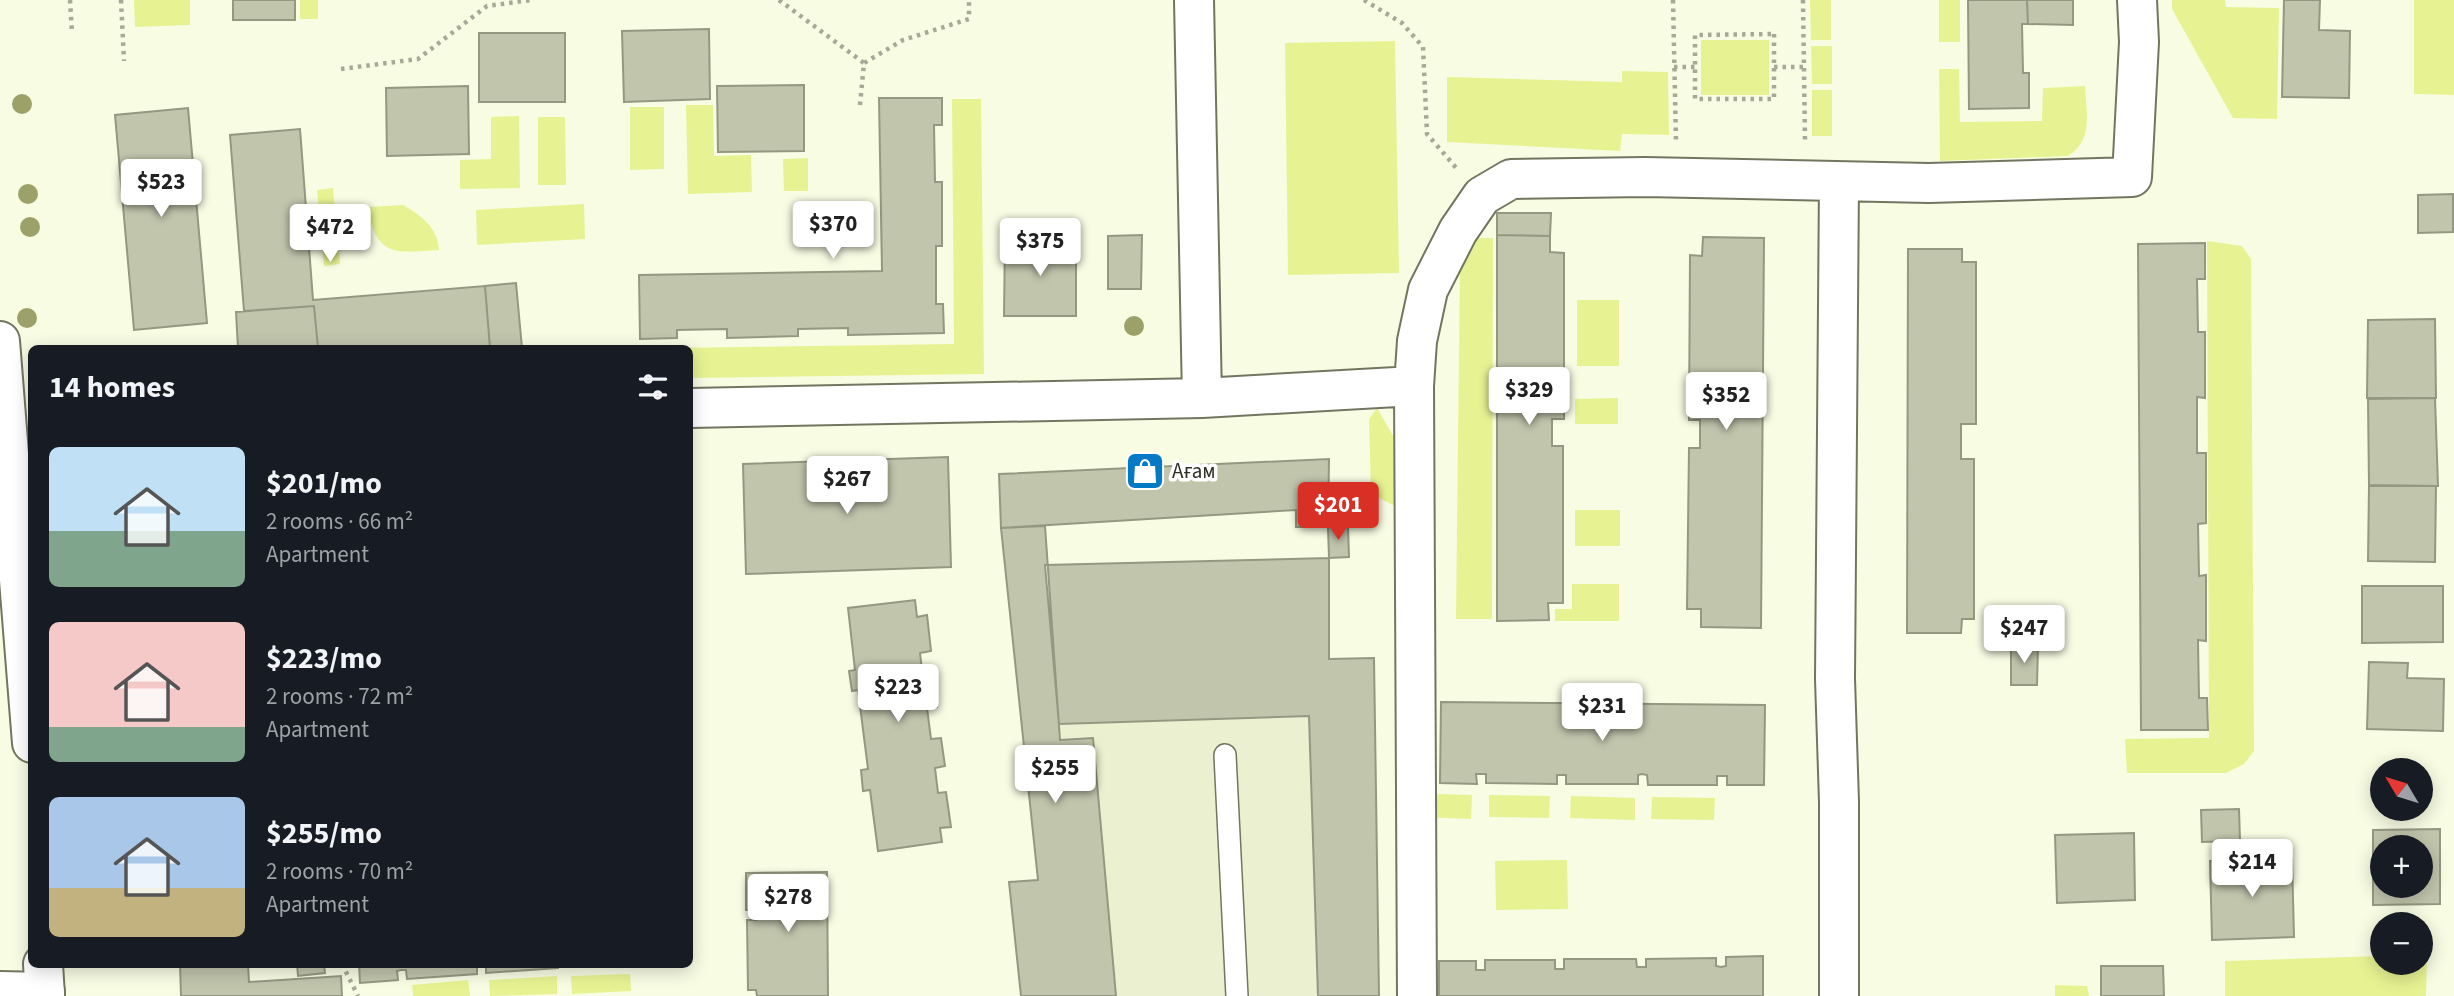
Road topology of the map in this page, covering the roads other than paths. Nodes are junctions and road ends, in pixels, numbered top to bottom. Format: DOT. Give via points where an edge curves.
graph roads {
  1 [pos="1194,0"];
  2 [pos="2137,0"];
  3 [pos="1839,182"];
  4 [pos="0,341"];
  5 [pos="1414,386"];
  6 [pos="1202,398"];
  7 [pos="693,408"];
  8 [pos="14,452"];
  9 [pos="28,678"];
  10 [pos="1225,755"];
  11 [pos="44,984"];
  12 [pos="0,991"];
  13 [pos="1237,996"];
  14 [pos="1417,996"];
  15 [pos="1839,996"];
  1 -- 6 [label="street"];
  2 -- 3 [label="street" via="2132,177"];
  3 -- 5 [label="street" via="1511,179 1482,196 1428,290"];
  3 -- 15 [label="street" via="1835,679"];
  4 -- 8 [label="street"];
  5 -- 6 [label="street"];
  5 -- 14 [label="street"];
  6 -- 7 [label="street"];
  8 -- 9 [label="street"];
  10 -- 13 [label="lane"];
  11 -- 12 [label="street"];
}
